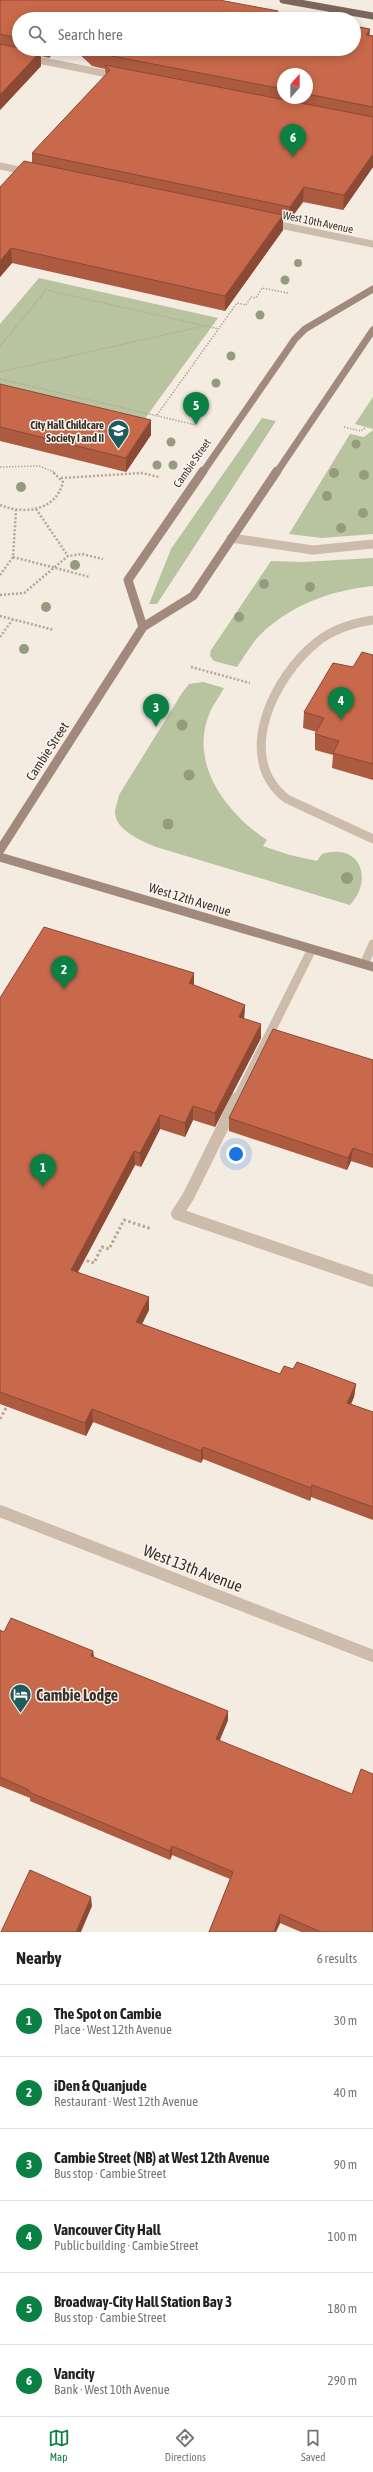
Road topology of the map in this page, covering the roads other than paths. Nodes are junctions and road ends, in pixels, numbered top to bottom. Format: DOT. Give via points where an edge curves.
graph roads {
  1 [pos="284,0"];
  2 [pos="351,12"];
  3 [pos="361,14"];
  4 [pos="373,16"];
  5 [pos="22,57"];
  6 [pos="122,77"];
  7 [pos="0,166"];
  8 [pos="38,174"];
  9 [pos="261,221"];
  10 [pos="373,244"];
  11 [pos="373,289"];
  12 [pos="373,330"];
  13 [pos="231,538"];
  14 [pos="373,544"];
  15 [pos="373,620"];
  16 [pos="143,627"];
  17 [pos="373,838"];
  18 [pos="0,850"];
  19 [pos="0,856"];
  20 [pos="373,944"];
  21 [pos="312,949"];
  22 [pos="368,966"];
  23 [pos="373,1280"];
  24 [pos="0,1511"];
  25 [pos="373,1656"];
  1 -- 2 [label="main road"];
  3 -- 4 [label="main road"];
  5 -- 6 [label="street"];
  7 -- 8 [label="street"];
  9 -- 10 [label="street, West 10th Avenue"];
  11 -- 16 [label="main road, Cambie Street" via="305,329 295,339 178,506 128,580"];
  12 -- 13 [label="main road, Cambie Street"];
  13 -- 14 [label="street" via="312,550"];
  13 -- 16 [label="main road, Cambie Street" via="193,596"];
  15 -- 17 [label="street" via="357,622 316,642 278,690 267,714 261,739 262,767 278,792 312,812"];
  16 -- 18 [label="main road, Cambie Street"];
  19 -- 21 [label="main road, West 12th Avenue"];
  20 -- 22 [label="street"];
  21 -- 22 [label="main road, West 12th Avenue"];
  21 -- 23 [label="street" via="188,1197 177,1214"];
  24 -- 25 [label="street, West 13th Avenue"];
}
